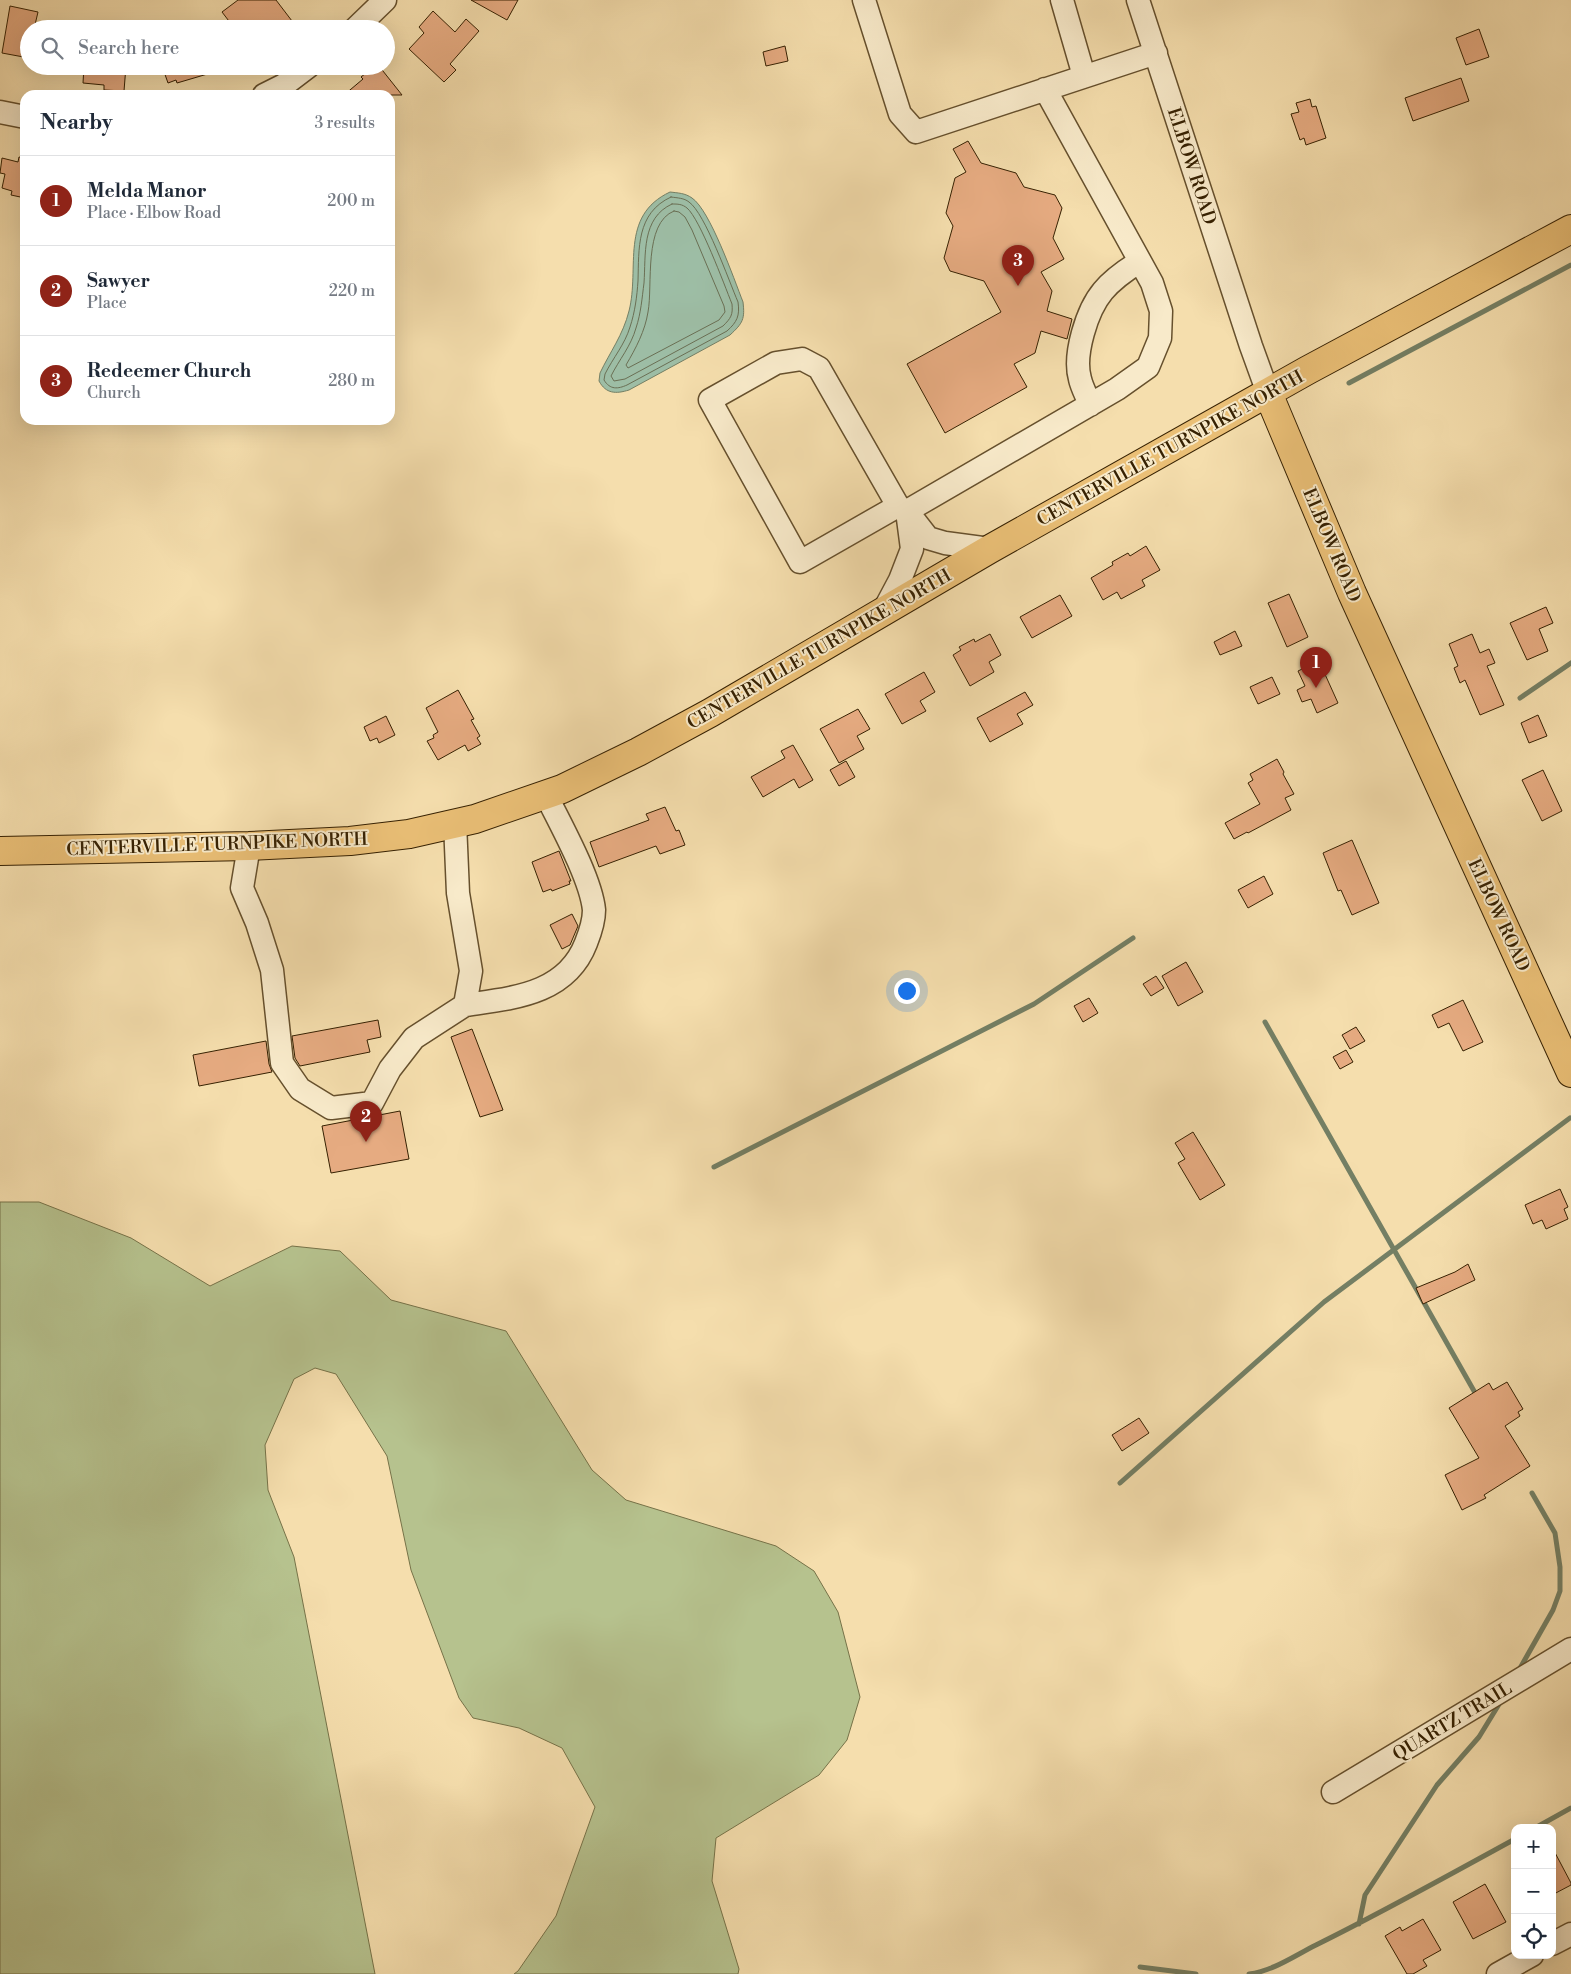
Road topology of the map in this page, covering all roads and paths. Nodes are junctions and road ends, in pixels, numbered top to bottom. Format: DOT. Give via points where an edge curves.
graph roads {
  1 [pos="385,0"];
  2 [pos="864,0"];
  3 [pos="1062,0"];
  4 [pos="1138,0"];
  5 [pos="364,20"];
  6 [pos="1156,53"];
  7 [pos="297,75"];
  8 [pos="1084,76"];
  9 [pos="1044,89"];
  10 [pos="274,90"];
  11 [pos="0,112"];
  12 [pos="20,116"];
  13 [pos="1571,229"];
  14 [pos="1140,262"];
  15 [pos="1268,393"];
  16 [pos="1090,405"];
  17 [pos="902,508"];
  18 [pos="990,549"];
  19 [pos="883,612"];
  20 [pos="546,794"];
  21 [pos="455,823"];
  22 [pos="249,846"];
  23 [pos="0,851"];
  24 [pos="465,1005"];
  25 [pos="1571,1073"];
  26 [pos="1571,1649"];
  27 [pos="1333,1792"];
  28 [pos="1571,1934"];
  29 [pos="1556,1942"];
  30 [pos="1525,1959"];
  31 [pos="1498,1974"];
  1 -- 5 [label="street"];
  2 -- 9 [label="street" via="900,114 916,132"];
  3 -- 8 [label="street"];
  4 -- 6 [label="street, ELBOW ROAD"];
  6 -- 8 [label="street"];
  6 -- 15 [label="street, ELBOW ROAD"];
  7 -- 10 [label="street"];
  8 -- 9 [label="street"];
  9 -- 14 [label="street"];
  11 -- 12 [label="street"];
  13 -- 15 [label="main road, CENTERVILLE TURNPIKE NORTH"];
  14 -- 16 [label="street" via="1118,276 1102,292 1088,315 1079,347 1079,378"];
  14 -- 16 [label="street" via="1162,311 1160,338 1148,367"];
  15 -- 18 [label="main road, CENTERVILLE TURNPIKE NORTH"];
  15 -- 25 [label="main road, ELBOW ROAD" via="1352,593"];
  16 -- 17 [label="street"];
  17 -- 17 [label="street" via="819,368 802,359 776,364 710,400 800,562"];
  17 -- 18 [label="street" via="928,538"];
  17 -- 19 [label="street" via="912,549"];
  18 -- 19 [label="main road, CENTERVILLE TURNPIKE NORTH"];
  19 -- 20 [label="main road, CENTERVILLE TURNPIKE NORTH" via="638,752"];
  20 -- 21 [label="main road, CENTERVILLE TURNPIKE NORTH"];
  20 -- 24 [label="street" via="590,893 594,911 591,932 582,954 552,986 500,1000"];
  21 -- 22 [label="main road, CENTERVILLE TURNPIKE NORTH" via="409,834 350,841"];
  21 -- 24 [label="street" via="458,893 471,971"];
  22 -- 23 [label="main road, CENTERVILLE TURNPIKE NORTH"];
  22 -- 24 [label="street" via="242,888 272,970 282,1063 300,1089 332,1108 372,1102 390,1069 414,1038"];
  26 -- 27 [label="street, QUARTZ TRAIL"];
  28 -- 29 [label="street"];
  30 -- 31 [label="street"];
}
